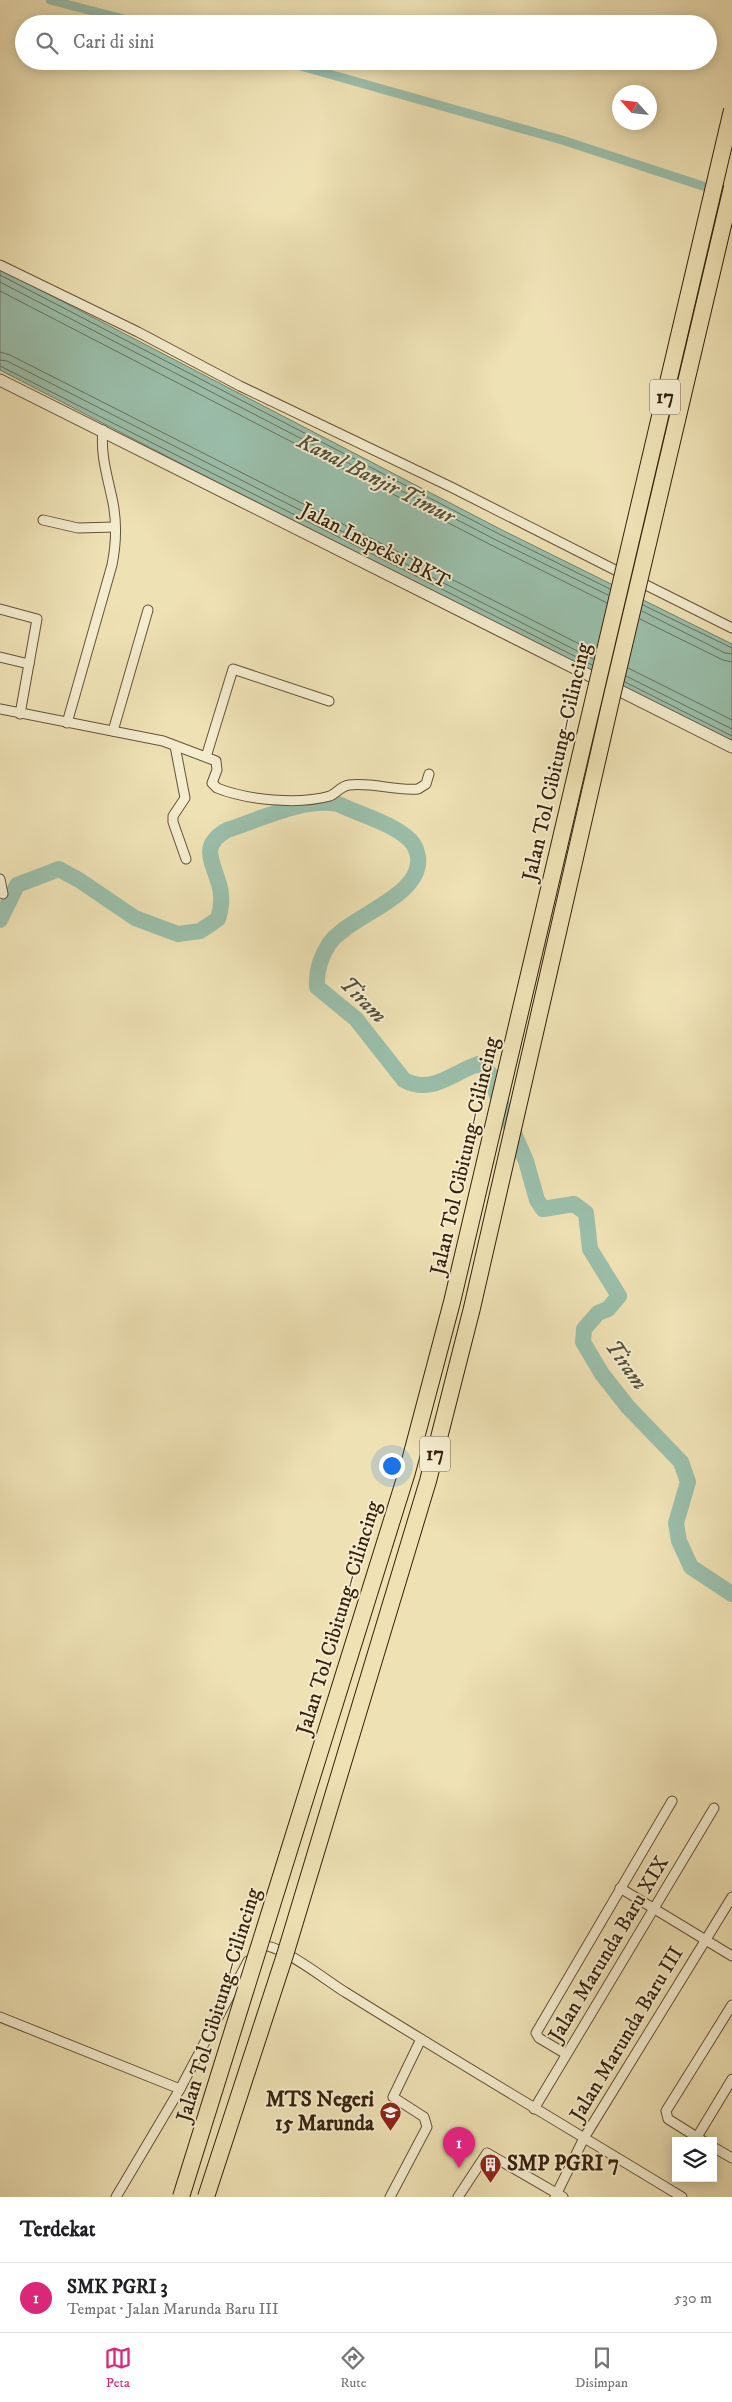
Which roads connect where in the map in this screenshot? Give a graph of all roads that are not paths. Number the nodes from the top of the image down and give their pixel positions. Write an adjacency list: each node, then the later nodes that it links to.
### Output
1 (732, 110): 46 (highway, Jalan Tol Cibitung–Cilincing / 17, bridge)
2 (732, 187): 47 (highway, Jalan Tol Cibitung–Cilincing / 17, bridge)
3 (0, 265): 10 (street)
4 (0, 380): 5 (street, Jalan Inspeksi BKT)
5 (103, 430): 7 (street); 19 (street, Jalan Inspeksi BKT)
6 (44, 520): 7 (street)
7 (115, 527): 16 (street)
8 (0, 609): 12 (street)
9 (148, 610): 17 (street)
10 (732, 628)
11 (0, 657): 12 (street)
12 (29, 664): 15 (street)
13 (329, 701): 20 (street)
14 (0, 709): 15 (street)
15 (20, 714): 16 (street)
16 (67, 723): 17 (street)
17 (113, 731): 18 (street)
18 (175, 746): 20 (street); 22 (street)
19 (732, 747)
20 (206, 757): 21 (street)
21 (429, 774)
22 (186, 859)
23 (0, 879): 24 (street)
24 (4, 894)
25 (672, 1801): 27 (street)
26 (714, 1808): 29 (street, Jalan Marunda Baru XIX)
27 (620, 1888): 29 (street); 35 (street)
28 (732, 1897): 30 (street, Jalan Marunda Baru III)
29 (654, 1908): 30 (street); 35 (street, Jalan Marunda Baru XIX)
30 (705, 1940): 31 (street); 41 (street, Jalan Marunda Baru III)
31 (732, 1956)
32 (732, 2005): 39 (street)
33 (0, 2017): 37 (street)
34 (421, 2039): 37 (street); 38 (street); 48 (street)
35 (566, 2054): 38 (street, Jalan Marunda Baru XIX)
36 (732, 2079): 40 (street)
37 (180, 2089): 45 (street)
38 (534, 2108): 41 (street)
39 (697, 2137)
40 (701, 2137)
41 (584, 2138): 44 (street, Jalan Marunda Baru III); 50 (street)
42 (717, 2149): 43 (street)
43 (731, 2156)
44 (558, 2196): 49 (street, Jalan Marunda Baru III)
45 (116, 2197)
46 (181, 2197)
47 (206, 2197)
48 (390, 2197)
49 (458, 2197)
50 (682, 2197)

